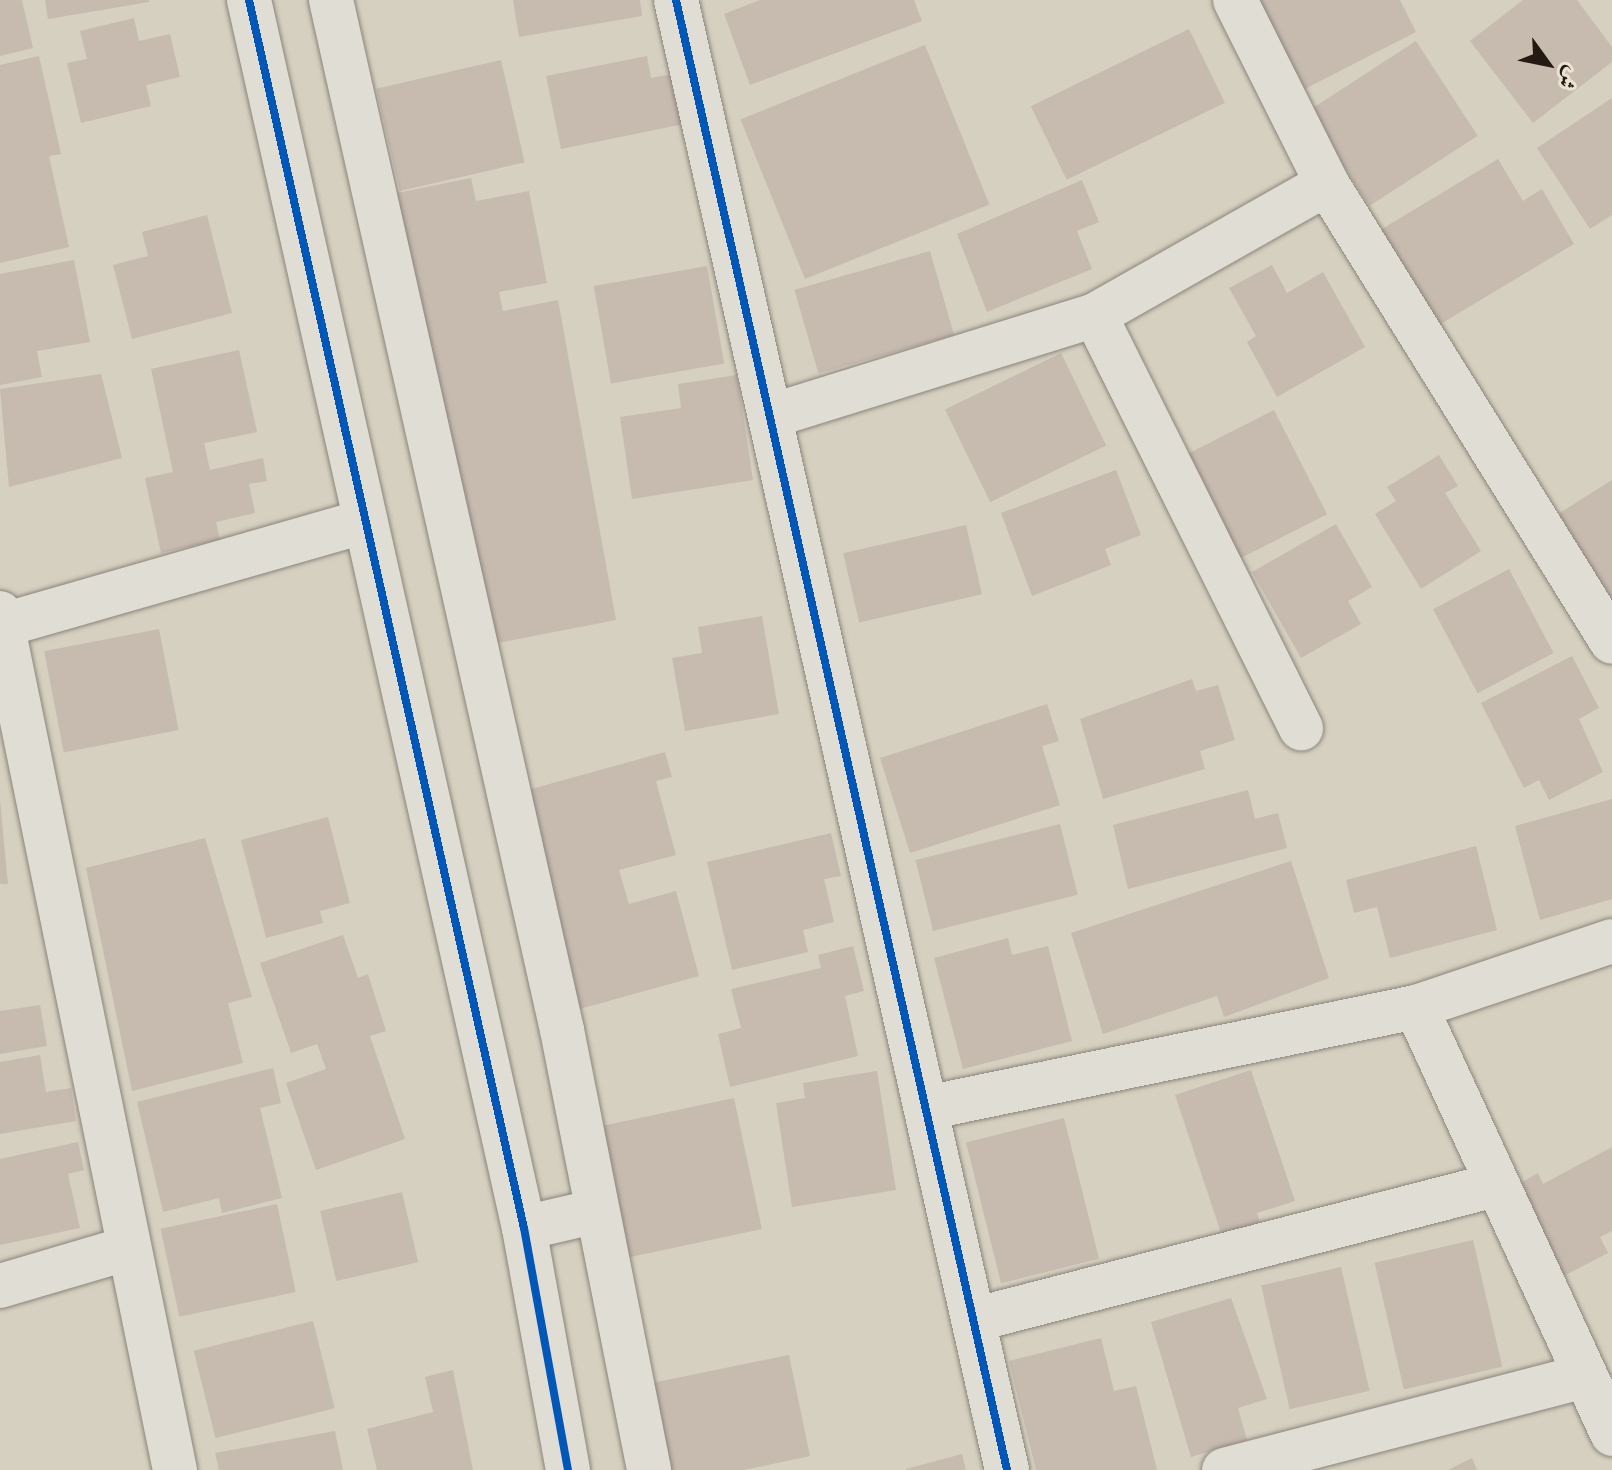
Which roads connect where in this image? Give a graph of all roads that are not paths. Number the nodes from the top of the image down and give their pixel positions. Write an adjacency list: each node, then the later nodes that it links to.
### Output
1 (249, 0): 8 (street)
2 (331, 0): 16 (street)
3 (676, 0): 7 (street)
4 (1235, 0): 5 (street)
5 (1327, 184): 6 (street); 10 (street)
6 (1095, 315): 7 (street); 11 (street)
7 (771, 416): 14 (street)
8 (365, 521): 9 (street); 17 (street)
9 (1, 619): 18 (street)
10 (1612, 642)
11 (1301, 729)
12 (1612, 941): 13 (street)
13 (1416, 1007): 14 (street); 15 (street)
14 (926, 1108): 20 (street)
15 (1495, 1185): 20 (street); 21 (street)
16 (597, 1211): 17 (street); 25 (street)
17 (524, 1228): 24 (street)
18 (129, 1248): 19 (street); 23 (street)
19 (0, 1286)
20 (977, 1319): 26 (street)
21 (1580, 1377): 22 (street); 27 (street)
22 (1612, 1434)
23 (175, 1470)
24 (568, 1470)
25 (649, 1470)
26 (1007, 1470)
27 (1224, 1470)

